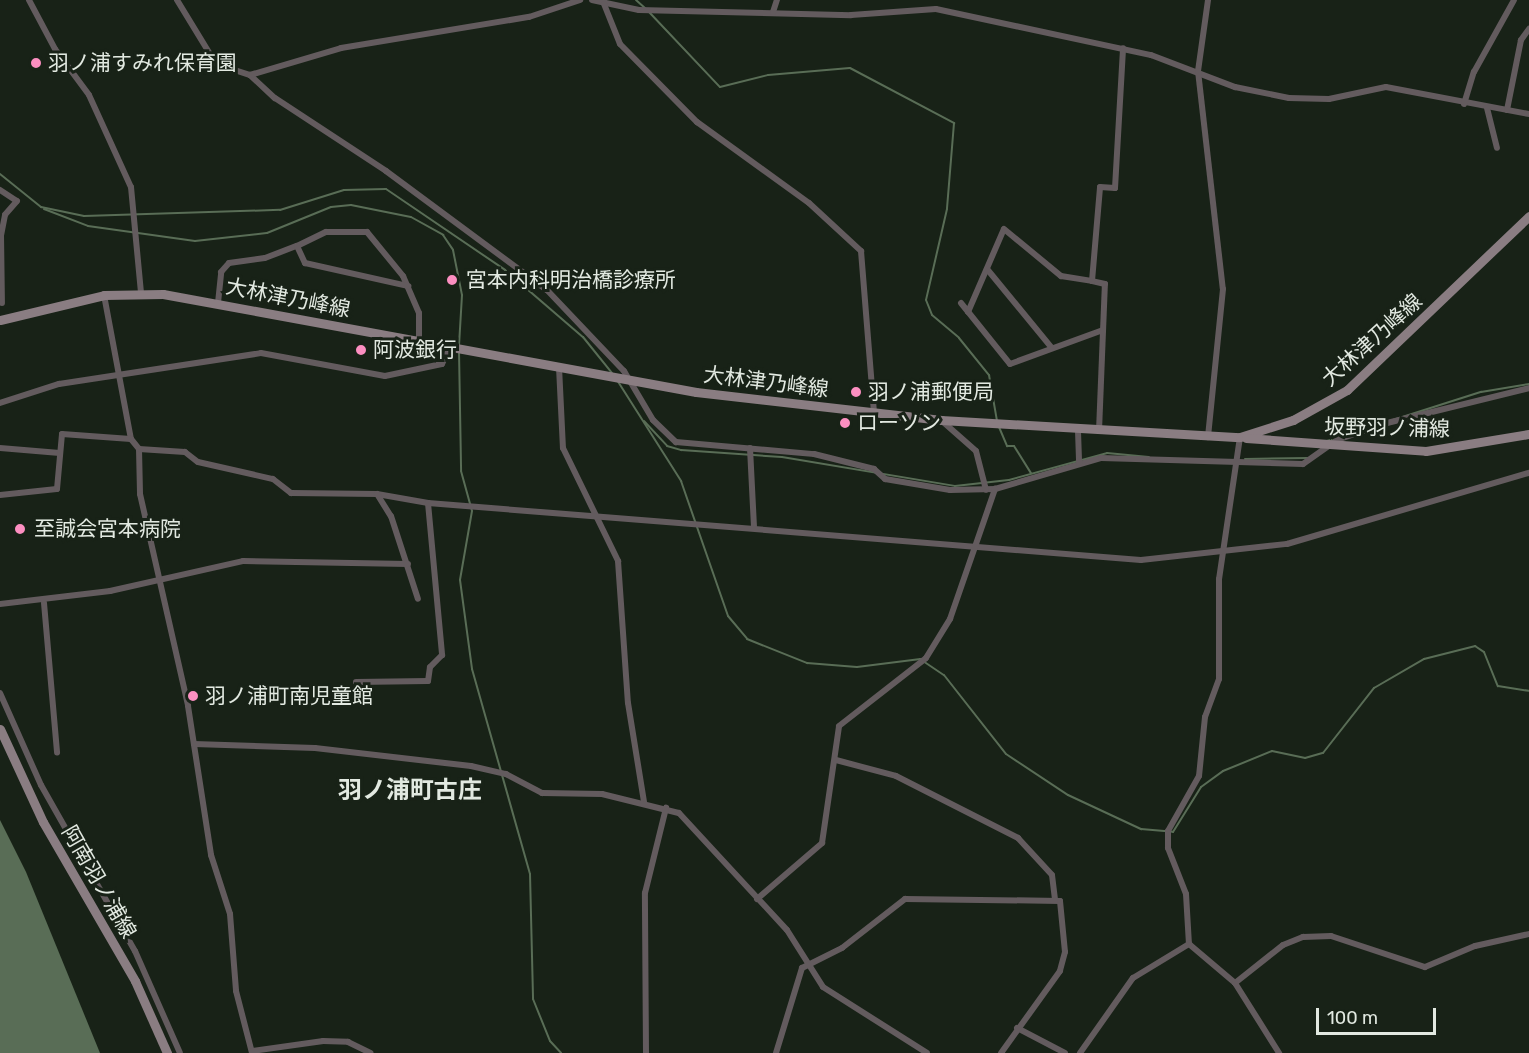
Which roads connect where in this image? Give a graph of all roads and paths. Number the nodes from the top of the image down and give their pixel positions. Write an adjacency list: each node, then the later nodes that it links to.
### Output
1 (29, 0): 25 (street)
2 (177, 0): 13 (street)
3 (580, 0): 13 (street)
4 (592, 0): 8 (street)
5 (777, 0): 9 (street)
6 (1208, 0): 12 (street)
7 (1514, 0): 14 (street)
8 (604, 4): 9 (street); 41 (street)
9 (773, 12): 11 (street)
10 (1529, 28): 16 (street)
11 (1123, 48): 12 (street); 23 (street)
12 (1198, 71): 14 (street); 47 (street)
13 (250, 75): 38 (street)
14 (1464, 104): 15 (street)
15 (1487, 108): 16 (street); 18 (street)
16 (1507, 110): 17 (street)
17 (1529, 114)
18 (1497, 148)
19 (0, 190): 27 (street)
20 (1529, 216): 46 (main road, 大林津乃峰線)
21 (297, 246): 24 (street); 24 (street); 28 (street)
22 (987, 269): 23 (street); 30 (street); 35 (street)
23 (1092, 281): 32 (street)
24 (408, 286): 33 (street)
25 (141, 292): 26 (main road, 大林津乃峰線); 28 (main road, 大林津乃峰線)
26 (104, 295): 31 (main road, 大林津乃峰線); 37 (street)
27 (2, 303)
28 (218, 303): 33 (main road, 大林津乃峰線)
29 (961, 303): 30 (street)
30 (968, 312): 35 (street)
31 (0, 320)
32 (1103, 330): 35 (street); 44 (street)
33 (419, 341): 34 (main road, 大林津乃峰線)
34 (456, 348): 36 (main road, 大林津乃峰線); 37 (street)
35 (1052, 348)
36 (559, 367): 38 (main road, 大林津乃峰線); 62 (street)
37 (119, 375): 40 (street); 48 (street)
38 (624, 379): 41 (main road, 大林津乃峰線); 52 (street)
39 (1529, 388): 49 (street)
40 (0, 403)
41 (874, 413): 42 (main road, 大林津乃峰線)
42 (941, 420): 43 (main road, 大林津乃峰線); 58 (street)
43 (1078, 431): 44 (main road, 大林津乃峰線); 55 (street)
44 (1099, 433): 47 (main road, 大林津乃峰線)
45 (1529, 434): 49 (main road, 坂野羽ノ浦線)
46 (1242, 437): 47 (main road, 大林津乃峰線); 49 (main road, 坂野羽ノ浦線); 54 (street)
47 (1208, 438)
48 (131, 439): 51 (street); 53 (street)
49 (1329, 446): 54 (street)
50 (0, 448): 53 (street)
51 (139, 449): 59 (street); 67 (street)
52 (750, 452): 58 (street); 63 (street)
53 (60, 453): 60 (street)
54 (1238, 460): 55 (street); 65 (street)
55 (1079, 463): 57 (street)
56 (1529, 473): 65 (street)
57 (995, 489): 58 (street); 64 (street)
58 (986, 490)
59 (377, 494): 61 (street); 66 (street)
60 (0, 495)
61 (428, 503): 62 (street); 71 (street)
62 (593, 513): 63 (street); 77 (street)
63 (754, 526): 64 (street)
64 (979, 546): 65 (street); 76 (street)
65 (1221, 554): 82 (street)
66 (408, 564): 67 (street); 68 (street)
67 (160, 579): 69 (street); 74 (street)
68 (418, 599)
69 (44, 603): 70 (street); 75 (street)
70 (0, 604)
71 (356, 682)
72 (0, 693): 88 (street)
73 (0, 729): 87 (main road, 阿南羽ノ浦線)
74 (194, 744): 77 (street); 86 (street)
75 (57, 752)
76 (836, 760): 79 (street); 80 (street)
77 (644, 802): 78 (street)
78 (666, 808): 79 (street); 90 (street)
79 (757, 899): 83 (street)
80 (1055, 900): 83 (street); 85 (street)
81 (1529, 934): 84 (street)
82 (1189, 944): 84 (street); 95 (street)
83 (807, 966): 91 (street); 92 (street)
84 (1235, 983): 96 (street)
85 (1017, 1028): 93 (street); 94 (street)
86 (252, 1052): 89 (street)
87 (167, 1053)
88 (180, 1053)
89 (371, 1053)
90 (646, 1053)
91 (776, 1053)
92 (927, 1053)
93 (1001, 1053)
94 (1065, 1053)
95 (1080, 1053)
96 (1279, 1053)

